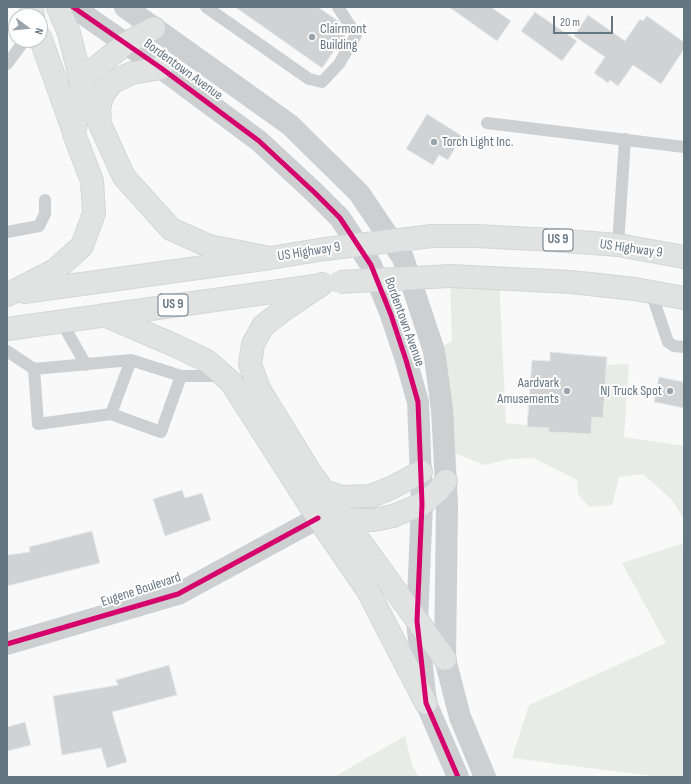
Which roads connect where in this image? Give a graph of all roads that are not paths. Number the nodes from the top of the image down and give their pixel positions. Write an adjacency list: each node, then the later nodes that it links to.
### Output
1 (58, 7): 12 (highway)
2 (73, 7): 7 (street, Bordentown Avenue)
3 (125, 7): 6 (street, Bordentown Avenue)
4 (206, 7): 5 (lane)
5 (338, 7)
6 (154, 28): 7 (highway); 39 (street, Bordentown Avenue)
7 (125, 44): 11 (street, Bordentown Avenue); 12 (highway)
8 (19, 48): 10 (lane)
9 (44, 48): 15 (highway)
10 (7, 64)
11 (160, 68): 14 (highway); 38 (street, Bordentown Avenue)
12 (82, 85): 14 (highway); 15 (highway)
13 (487, 123): 16 (lane)
14 (100, 127): 22 (highway)
15 (74, 134): 25 (highway)
16 (625, 139): 17 (lane); 20 (lane)
17 (684, 147)
18 (45, 200): 19 (lane)
19 (7, 232)
20 (618, 245): 21 (highway, US Highway 9 / US 9); 22 (highway, US Highway 9 / US 9, bridge)
21 (684, 257)
22 (270, 258): 25 (highway, US Highway 9 / US 9)
23 (330, 283): 24 (highway, US 9, bridge); 27 (highway, US 9); 40 (highway)
24 (651, 292): 26 (highway, US 9); 30 (lane)
25 (7, 295)
26 (684, 298)
27 (104, 315): 28 (highway, US 9); 36 (highway)
28 (61, 321): 29 (highway, US 9); 33 (lane)
29 (7, 329)
30 (684, 347)
31 (7, 351): 34 (lane)
32 (131, 360): 33 (lane); 35 (lane); 37 (lane)
33 (86, 365): 34 (lane)
34 (34, 370): 37 (lane)
35 (182, 376): 36 (lane); 37 (lane)
36 (224, 376): 42 (highway)
37 (111, 414)
38 (421, 472): 40 (highway); 41 (street, Bordentown Avenue)
39 (446, 481): 41 (highway); 46 (street, Bordentown Avenue)
40 (323, 491): 43 (highway)
41 (422, 504): 43 (highway); 44 (street, Bordentown Avenue)
42 (318, 518): 43 (highway); 45 (street, Eugene Boulevard); 47 (highway)
43 (344, 521): 44 (highway)
44 (417, 621): 46 (highway); 47 (street, Bordentown Avenue)
45 (7, 644)
46 (445, 660): 49 (street, Bordentown Avenue)
47 (426, 703): 48 (street, Bordentown Avenue)
48 (458, 777)
49 (485, 777)

